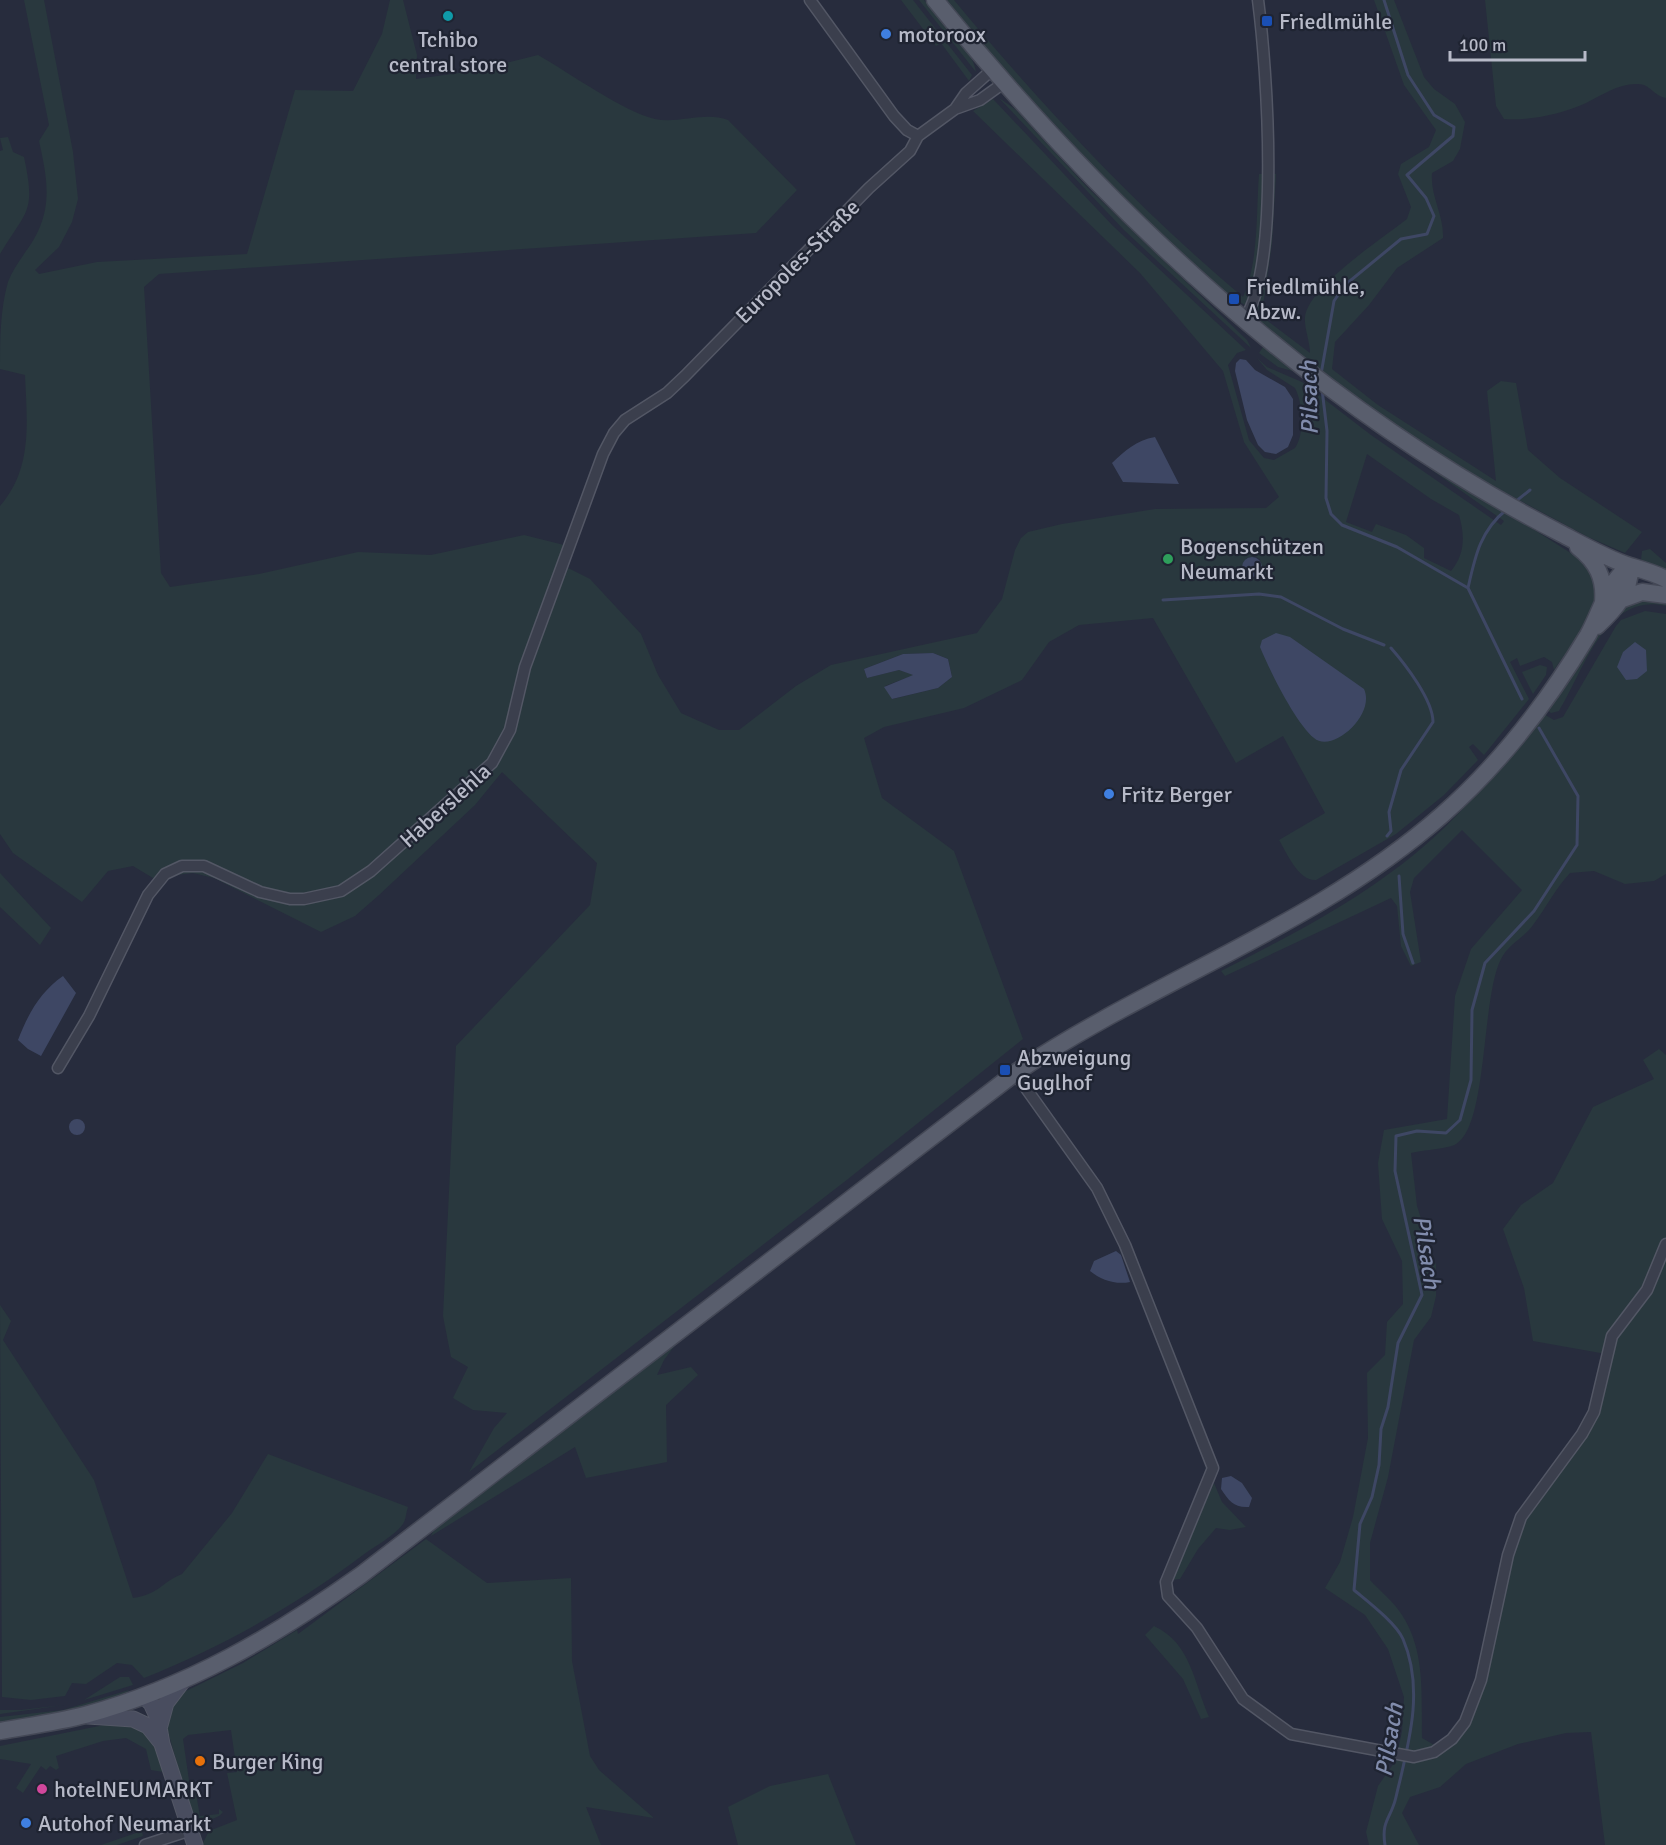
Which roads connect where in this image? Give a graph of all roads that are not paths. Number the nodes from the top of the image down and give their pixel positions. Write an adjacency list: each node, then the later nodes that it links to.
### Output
1 (810, 0): 7 (street)
2 (935, 0): 4 (main road)
3 (1258, 0): 8 (street)
4 (993, 69): 5 (main road); 6 (street, Europoles-Straße)
5 (1005, 82): 6 (street, Europoles-Straße); 8 (main road)
6 (955, 110): 7 (street, Europoles-Straße)
7 (918, 136): 9 (street, Europoles-Straße)
8 (1245, 320): 10 (main road)
9 (637, 411): 17 (street, Haberslehla)
10 (1561, 534): 11 (main road); 15 (main road)
11 (1630, 566): 12 (main road); 13 (main road); 14 (main road); 15 (main road)
12 (1666, 579)
13 (1666, 594): 14 (main road)
14 (1620, 600): 16 (main road)
15 (1603, 602): 16 (main road)
16 (1588, 634): 18 (main road)
17 (58, 1068)
18 (1015, 1073): 19 (street); 20 (main road)
19 (1666, 1244)
20 (182, 1682): 21 (main road); 24 (street)
21 (144, 1696): 22 (main road); 24 (street)
22 (82, 1716): 23 (main road); 24 (street)
23 (0, 1731)
24 (157, 1733): 25 (street)
25 (193, 1838): 26 (street)
26 (145, 1845)

